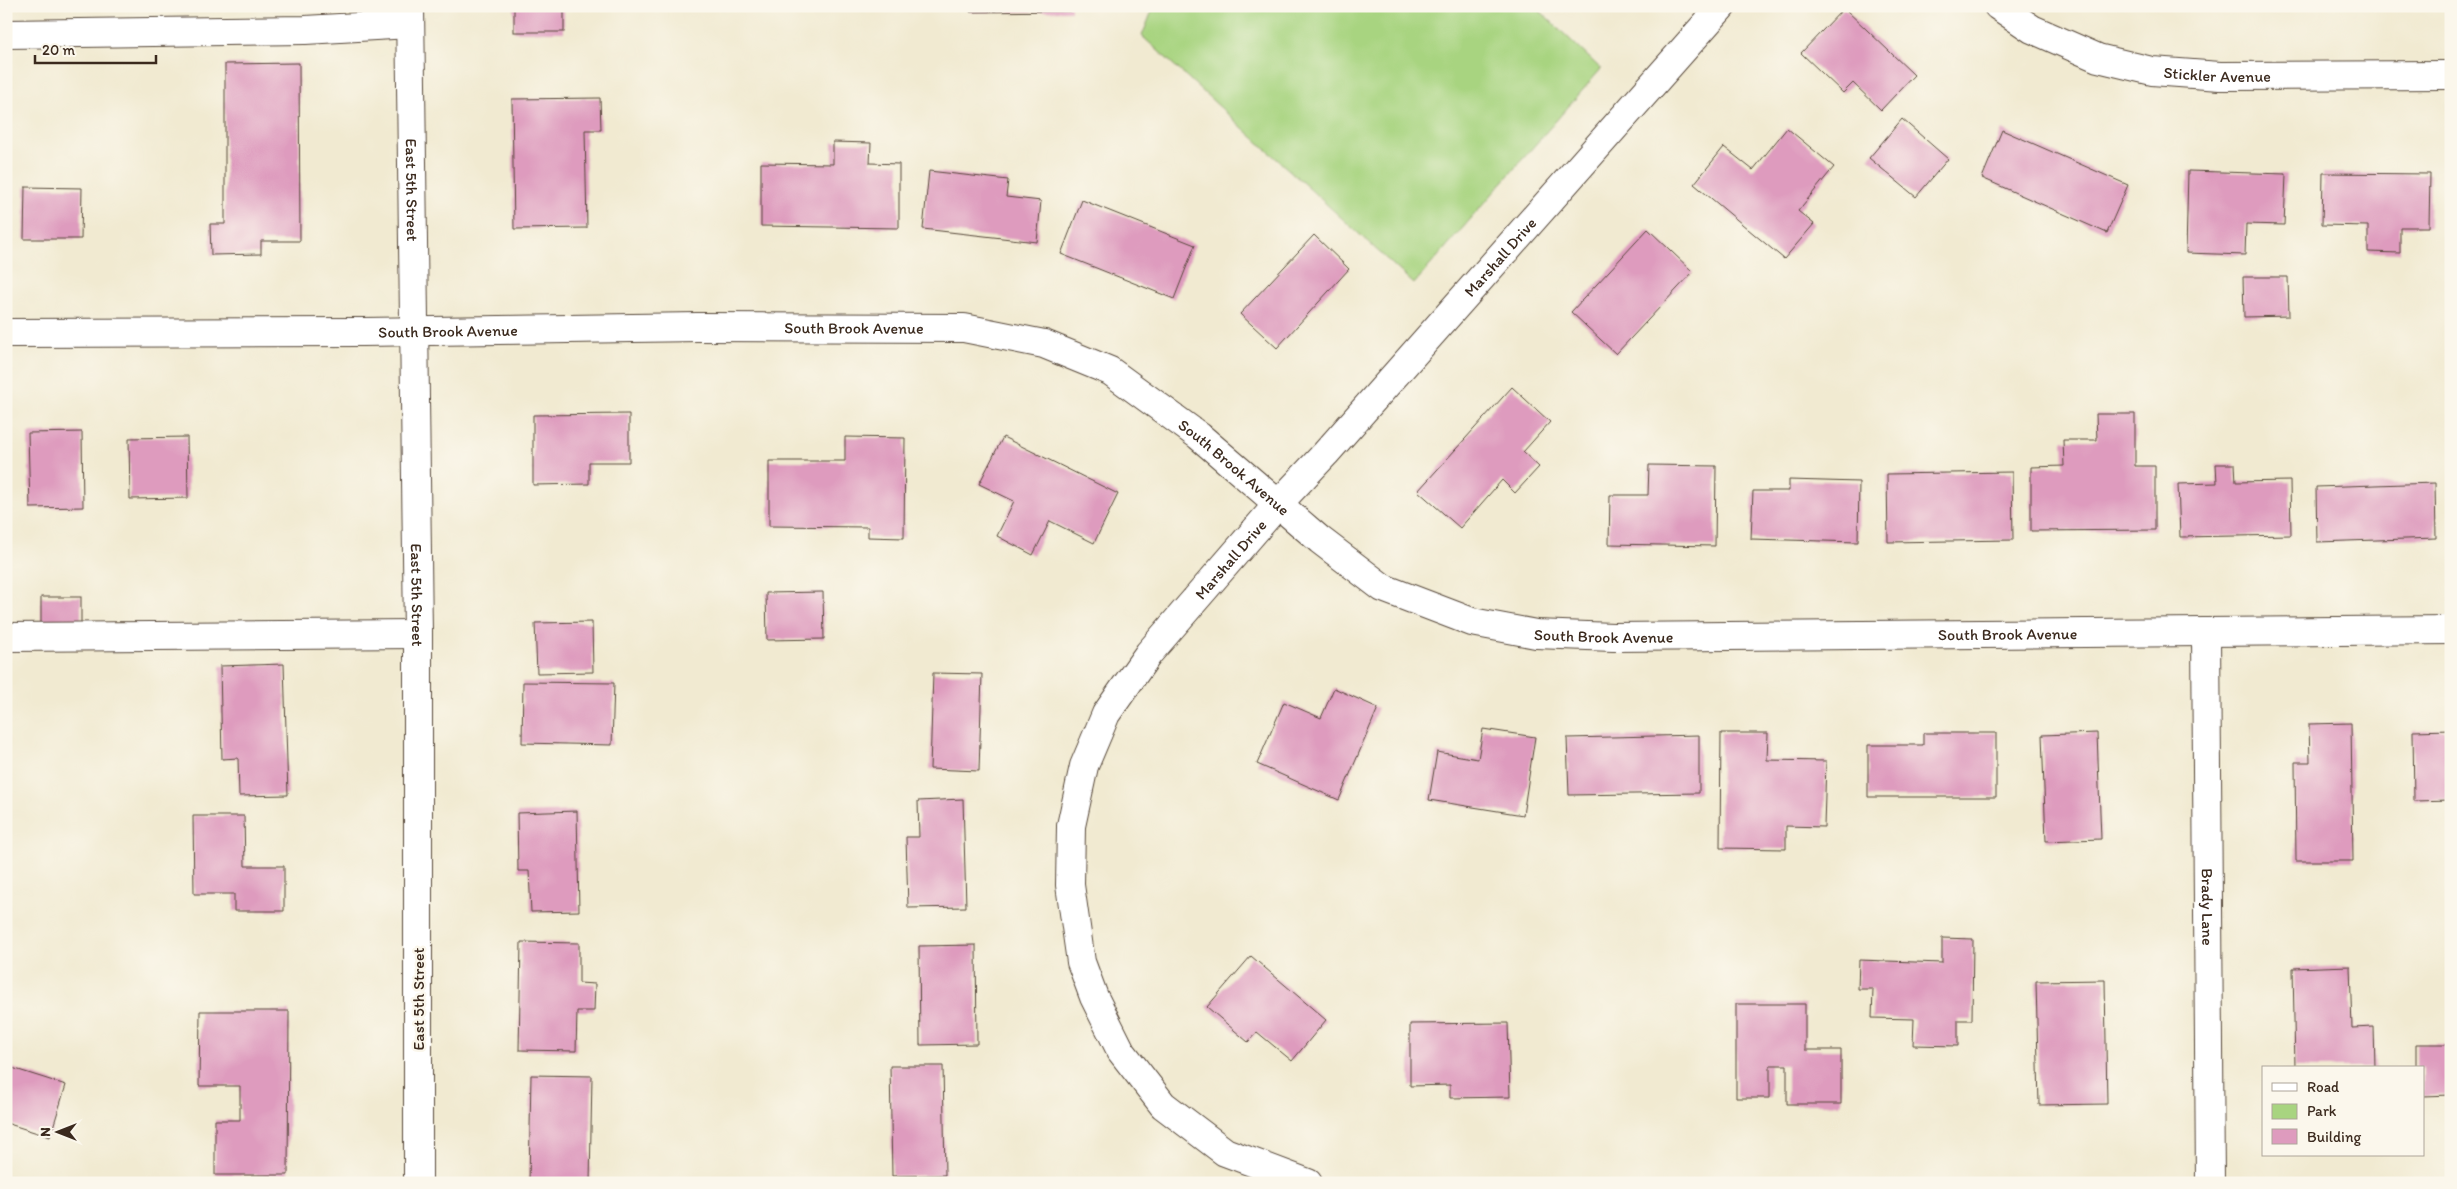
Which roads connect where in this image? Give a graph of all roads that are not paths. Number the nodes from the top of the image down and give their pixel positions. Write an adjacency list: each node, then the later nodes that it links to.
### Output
1 (1722, 6): 8 (street, Marshall Drive)
2 (1998, 6): 5 (street, Stickler Avenue)
3 (410, 15): 4 (street); 6 (street, East 5th Street)
4 (6, 34)
5 (2451, 75)
6 (414, 331): 7 (street, South Brook Avenue); 8 (street, South Brook Avenue); 11 (street, East 5th Street)
7 (6, 333)
8 (1278, 504): 10 (street, South Brook Avenue); 14 (street, Marshall Drive)
9 (2451, 630): 10 (street, South Brook Avenue)
10 (2206, 632): 15 (street, Brady Lane)
11 (418, 634): 12 (street); 13 (street, East 5th Street)
12 (6, 637)
13 (418, 1183)
14 (1308, 1183)
15 (2210, 1183)

